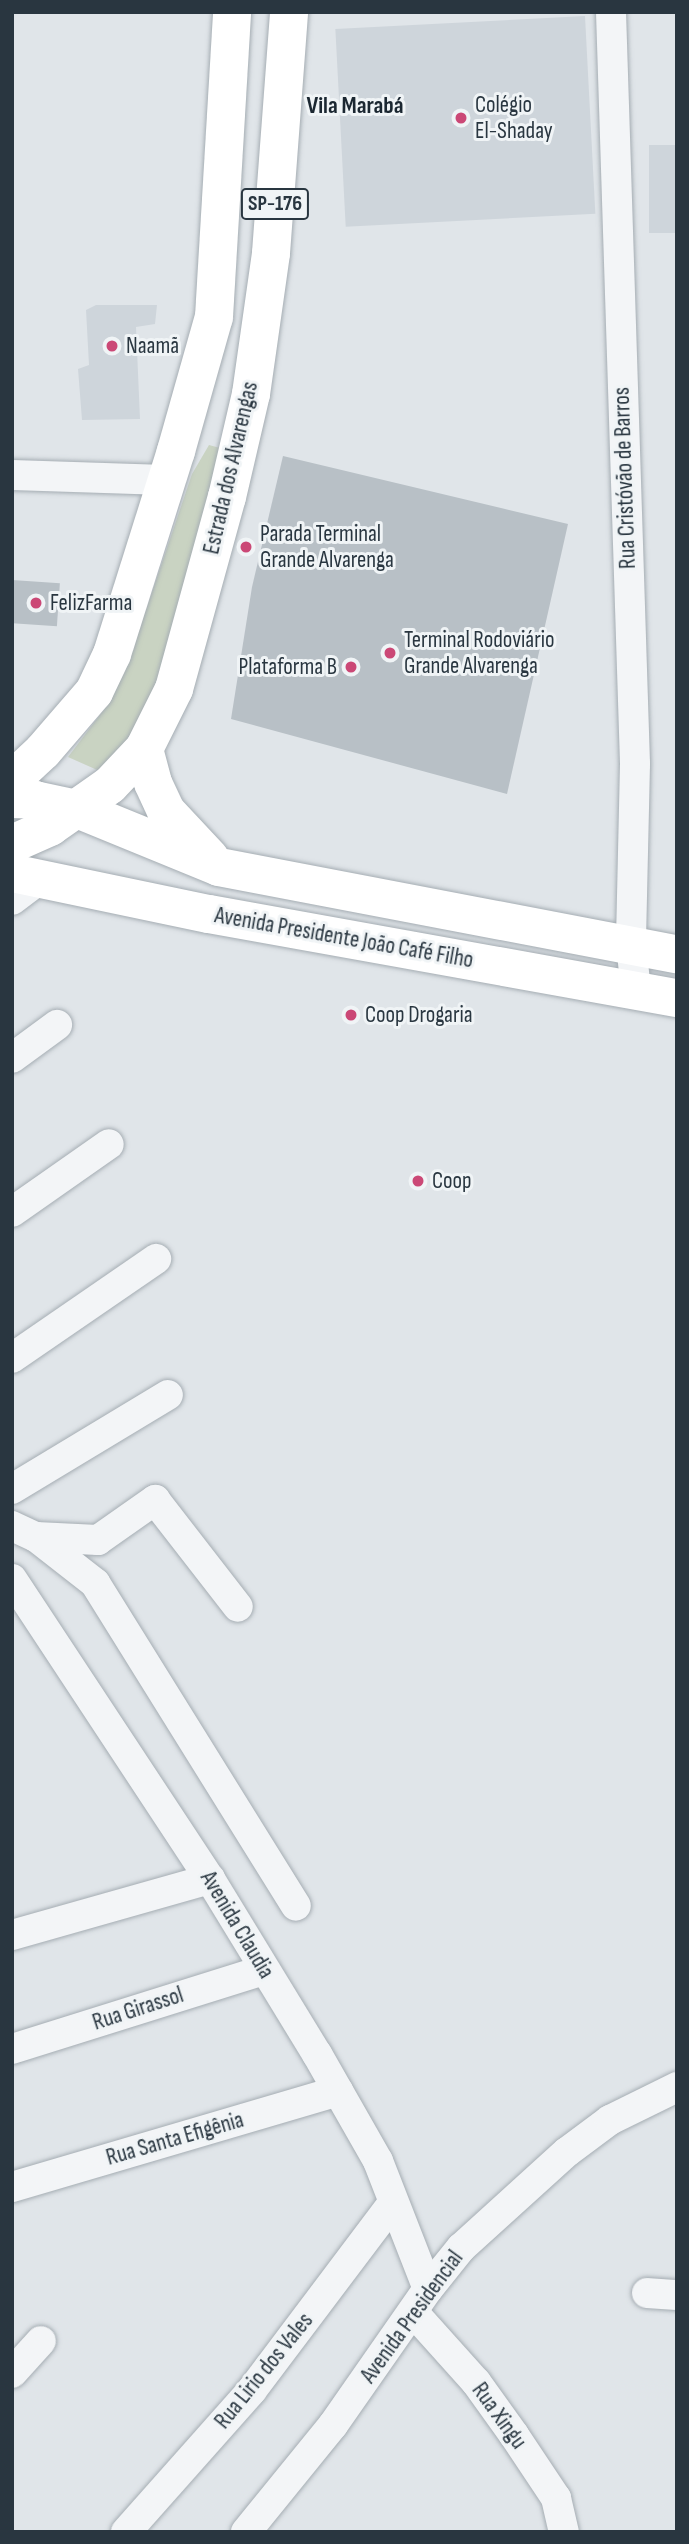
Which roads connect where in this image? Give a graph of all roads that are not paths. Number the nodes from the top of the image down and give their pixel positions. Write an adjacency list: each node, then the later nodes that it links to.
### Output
1 (232, 12): 4 (main road, SP-176)
2 (289, 12): 5 (main road, Estrada dos Alvarengas / SP-176)
3 (611, 12): 15 (street, Rua Cristóvão de Barros)
4 (214, 317): 5 (main road); 7 (main road, SP-176)
5 (251, 394): 8 (main road, Estrada dos Alvarengas / SP-176)
6 (12, 475): 7 (street)
7 (166, 480): 9 (main road, SP-176)
8 (144, 748): 11 (main road, Estrada dos Alvarengas / SP-176); 13 (main road)
9 (12, 780)
10 (12, 799): 11 (main road, Avenida Presidente João Café Filho)
11 (77, 808): 12 (main road, Estrada dos Alvarengas / SP-176); 13 (main road, Avenida Presidente João Café Filho)
12 (12, 844)
13 (219, 867): 15 (main road, Avenida Presidente João Café Filho)
14 (22, 884): 17 (main road, Avenida Presidente João Café Filho)
15 (631, 944): 16 (main road, Avenida Presidente João Café Filho); 17 (street, Rua Cristóvão de Barros)
16 (677, 954)
17 (636, 991): 18 (main road, Avenida Presidente João Café Filho)
18 (677, 998)
19 (57, 1025): 20 (street)
20 (12, 1058)
21 (109, 1144): 22 (street)
22 (12, 1212)
23 (156, 1259): 24 (street)
24 (12, 1358)
25 (169, 1395): 26 (street)
26 (12, 1489)
27 (24, 1532): 29 (street); 31 (street)
28 (12, 1579): 30 (street, Avenida Claudia)
29 (238, 1607)
30 (210, 1879): 32 (street); 33 (street, Avenida Claudia)
31 (296, 1906)
32 (12, 1935)
33 (264, 1969): 34 (street, Rua Girassol); 36 (street, Avenida Claudia)
34 (12, 2049)
35 (677, 2087): 41 (street, Avenida Presidencial)
36 (338, 2091): 37 (street, Rua Santa Efigênia); 38 (street, Avenida Claudia)
37 (12, 2187)
38 (393, 2203): 41 (street, Avenida Claudia); 44 (street, Rua Lirio dos Vales)
39 (647, 2293): 40 (street)
40 (677, 2295)
41 (421, 2301): 45 (street, Avenida Presidencial); 46 (street, Rua Xingu)
42 (41, 2342): 43 (street)
43 (12, 2373)
44 (126, 2532)
45 (246, 2532)
46 (564, 2532)

